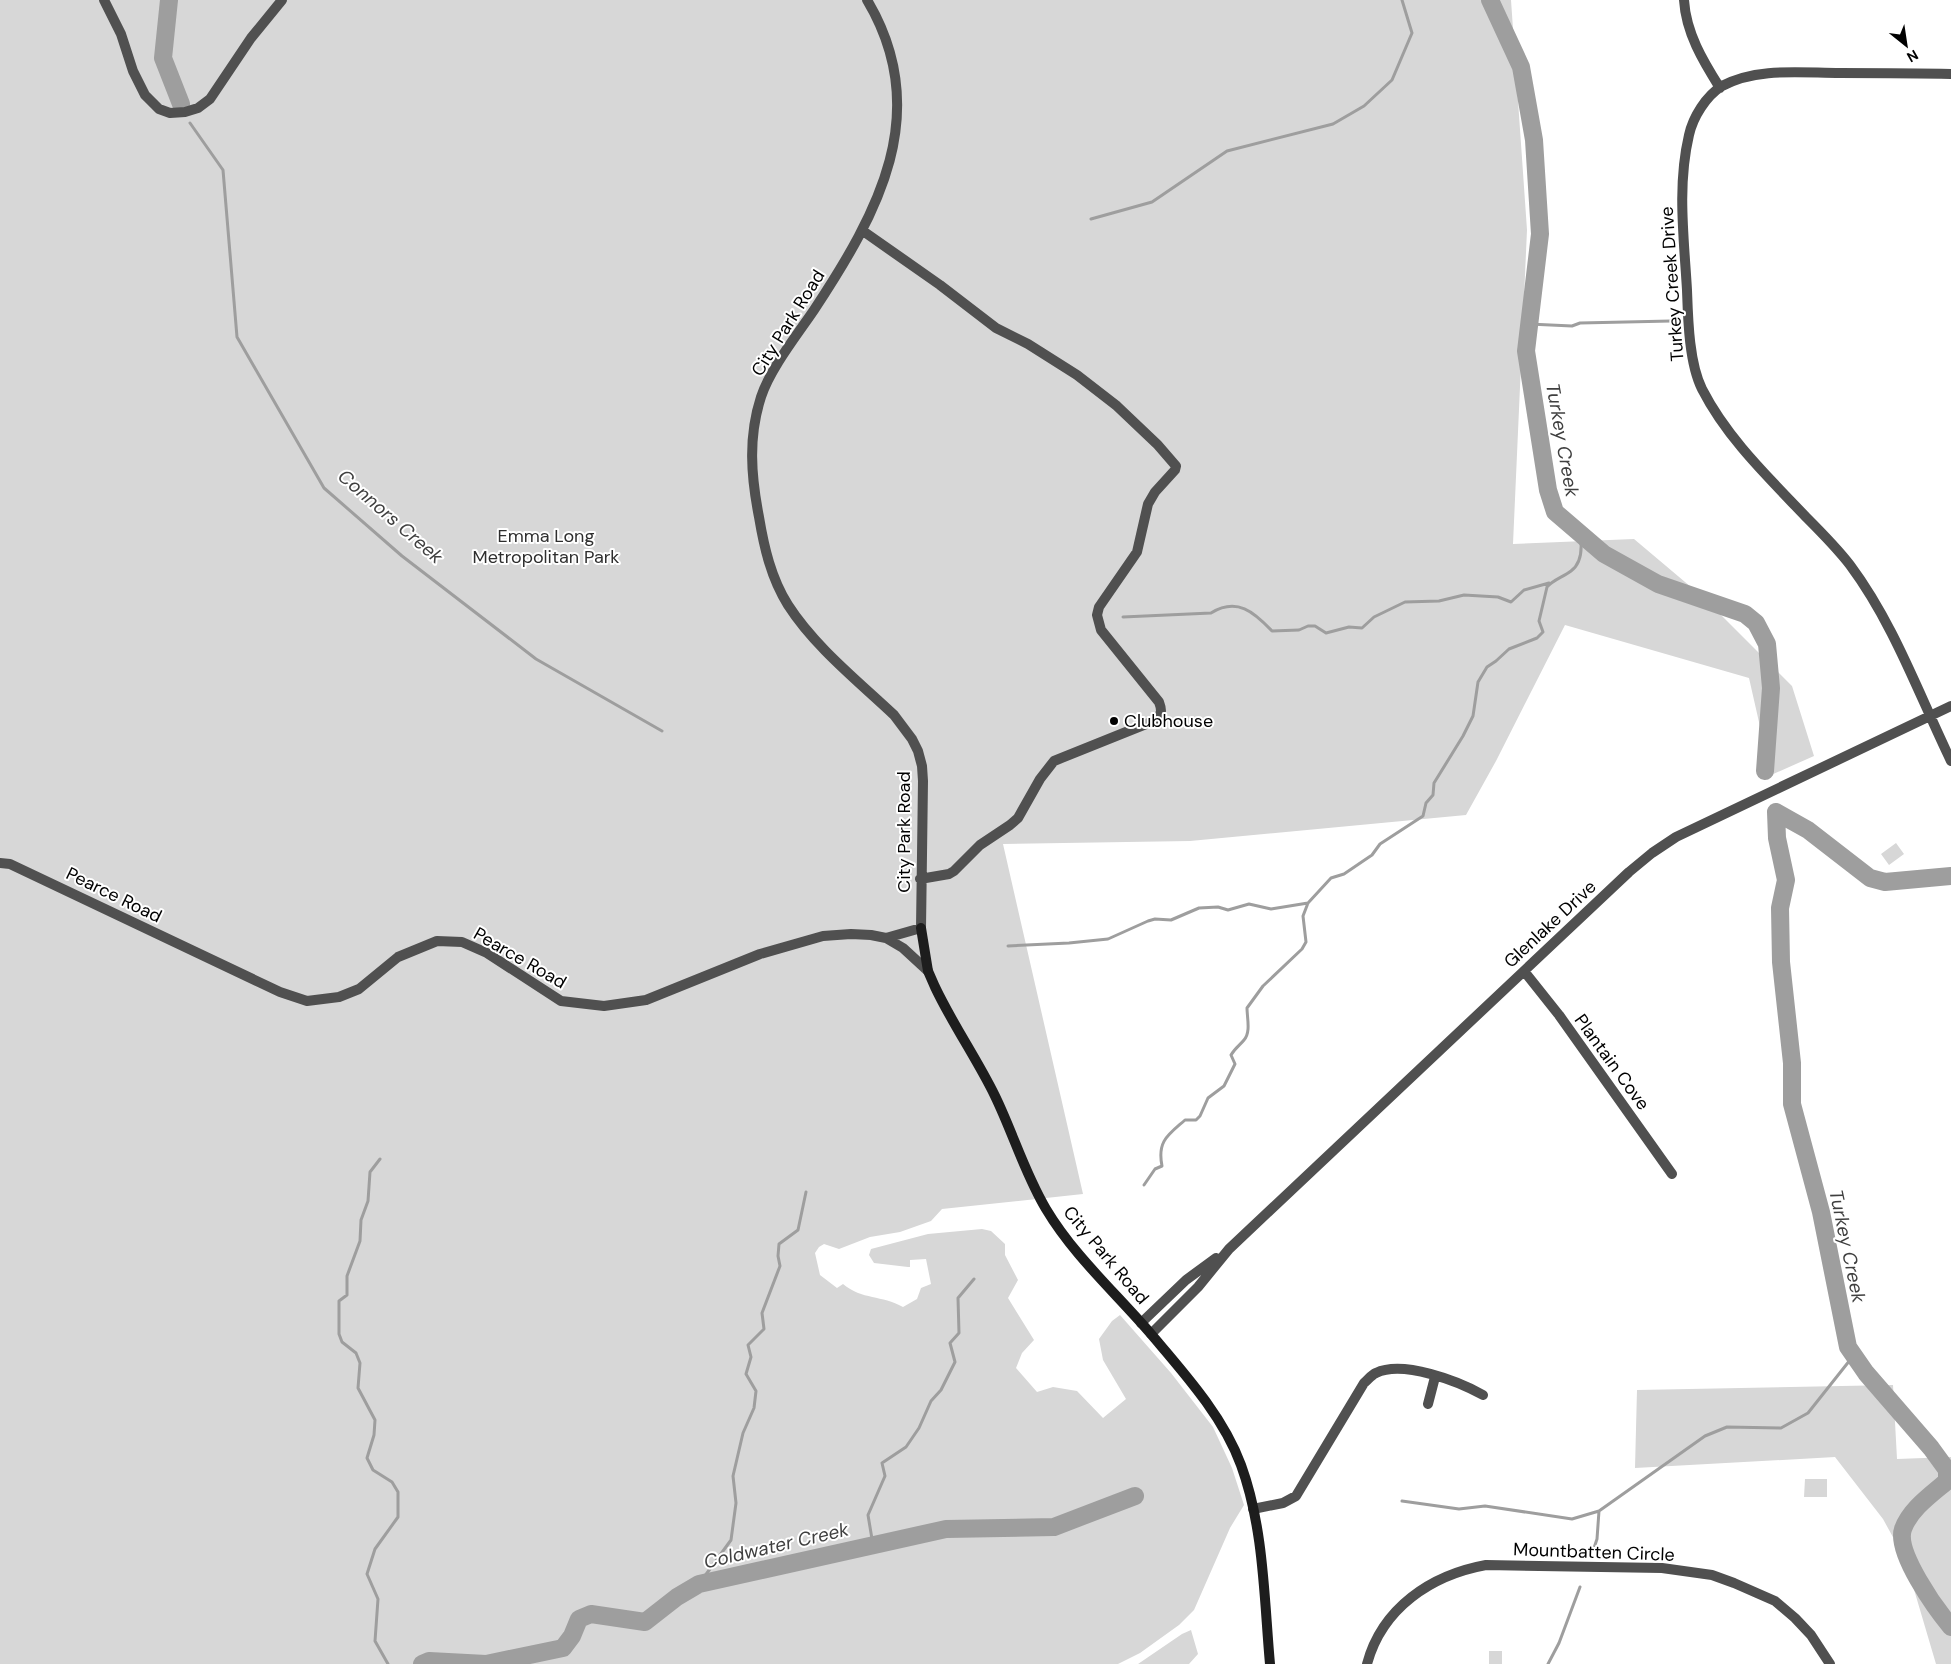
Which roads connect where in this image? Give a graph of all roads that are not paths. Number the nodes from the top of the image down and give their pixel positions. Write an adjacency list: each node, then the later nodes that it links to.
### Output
1 (104, 0): 2 (street)
2 (282, 0)
3 (867, 0): 7 (street, City Park Road)
4 (1684, 0): 6 (street)
5 (1951, 74): 6 (street, Turkey Creek Drive)
6 (1720, 88): 9 (street, Turkey Creek Drive)
7 (863, 231): 12 (street, City Park Road); 12 (street)
8 (1951, 706): 9 (street, Glenlake Drive)
9 (1929, 716): 10 (street, Turkey Creek Drive); 16 (street, Glenlake Drive)
10 (1951, 761)
11 (0, 863): 14 (street, Pearce Road)
12 (920, 879): 13 (street, City Park Road)
13 (920, 928): 14 (street); 15 (street, City Park Road)
14 (886, 938): 15 (street, Pearce Road)
15 (928, 971): 19 (street, City Park Road)
16 (1524, 971): 17 (street, Plantain Cove); 18 (street, Glenlake Drive)
17 (1672, 1174)
18 (1229, 1249): 19 (street, Glenlake Drive); 20 (street, Glenlake Drive)
19 (1141, 1323): 20 (street, City Park Road)
20 (1151, 1334): 24 (street, City Park Road)
21 (1435, 1377): 22 (street); 23 (street); 24 (street)
22 (1483, 1396)
23 (1428, 1404)
24 (1253, 1509): 25 (street, City Park Road)
25 (1270, 1664)
26 (1367, 1664): 27 (street, Mountbatten Circle)
27 (1830, 1664)

